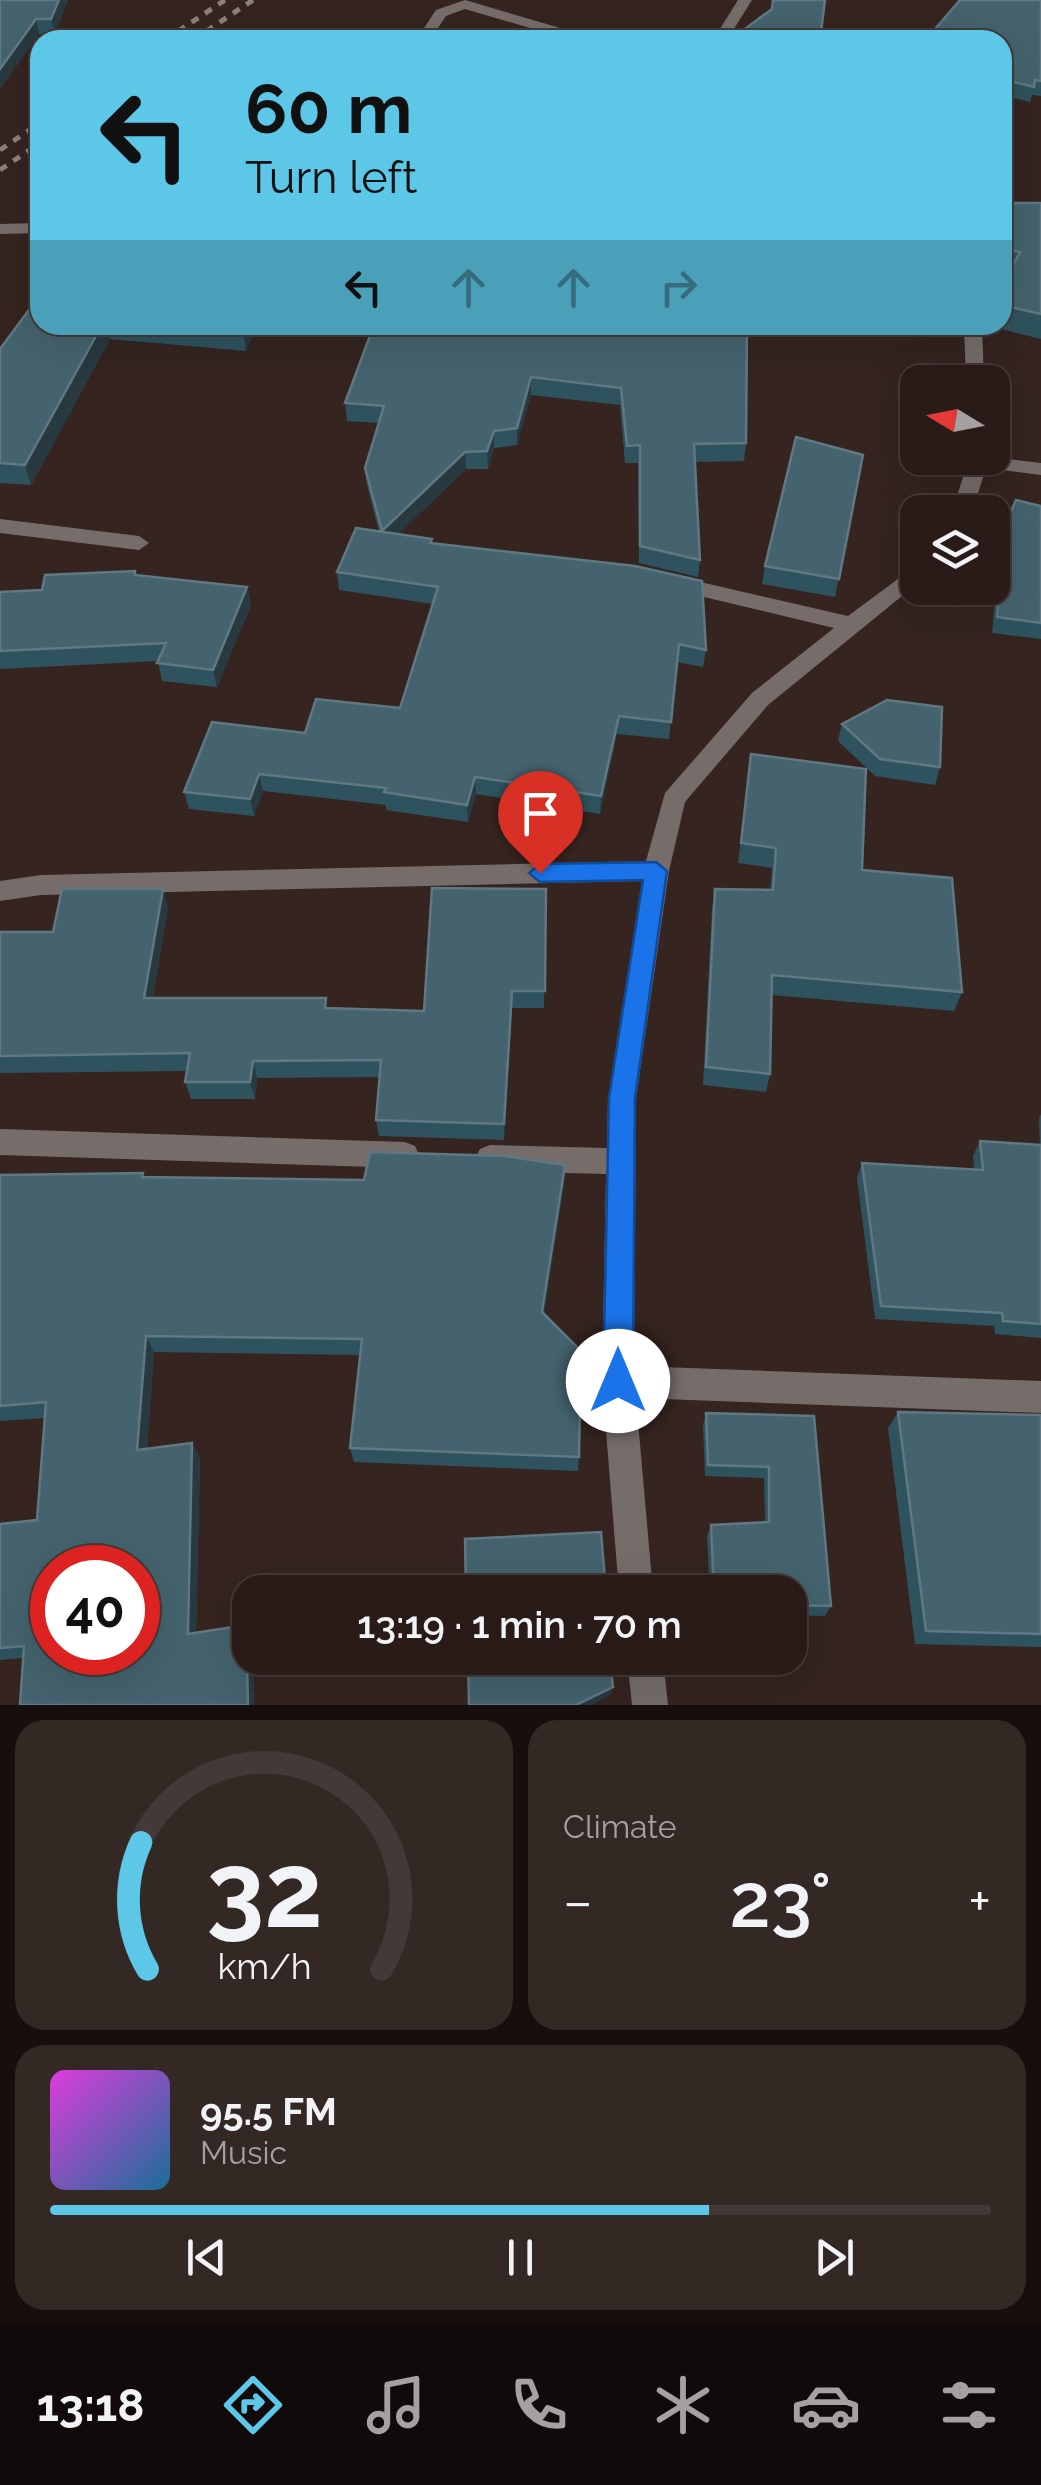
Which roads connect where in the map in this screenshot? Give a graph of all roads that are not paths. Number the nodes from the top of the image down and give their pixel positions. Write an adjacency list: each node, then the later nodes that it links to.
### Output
1 (425, 0): 3 (street)
2 (745, 0): 6 (street)
3 (442, 13): 4 (street); 5 (street)
4 (430, 30)
5 (552, 30)
6 (726, 30)
7 (30, 229): 8 (street)
8 (2, 231)
9 (974, 335): 10 (street)
10 (975, 365)
11 (1010, 464): 12 (street)
12 (1041, 469)
13 (0, 526): 14 (street)
14 (139, 543)
15 (644, 576): 17 (street)
16 (900, 586): 17 (street)
17 (856, 624): 18 (street)
18 (656, 871): 19 (street); 21 (street)
19 (0, 890)
20 (0, 1142): 21 (street)
21 (620, 1161): 22 (street)
22 (618, 1381): 23 (street); 24 (street)
23 (1041, 1397)
24 (635, 1575)
25 (646, 1675): 26 (street)
26 (650, 1705)

